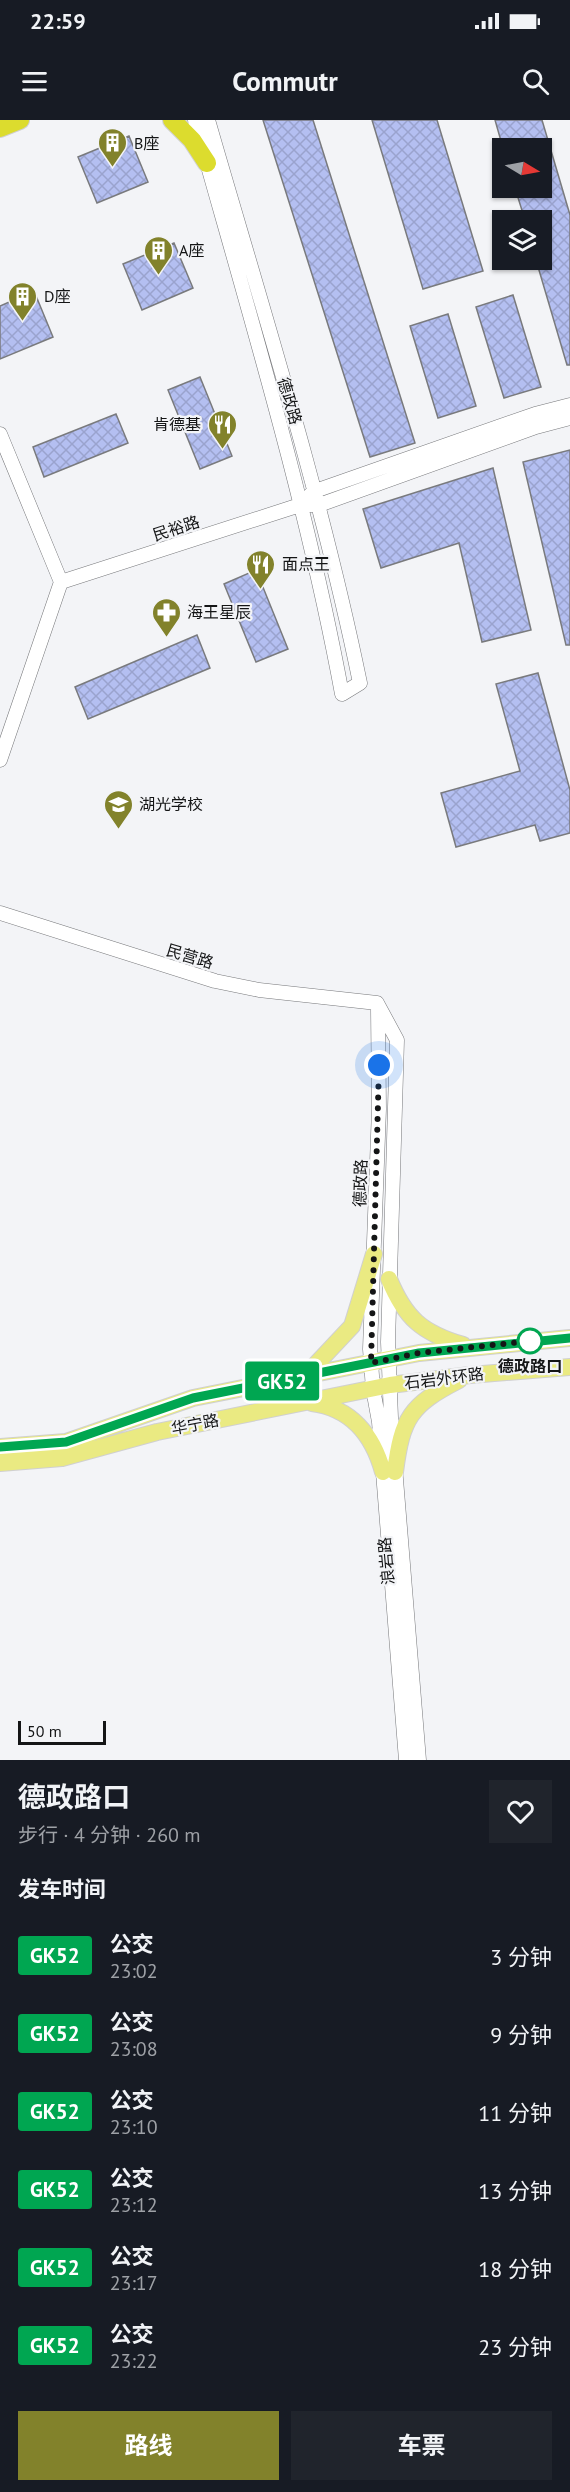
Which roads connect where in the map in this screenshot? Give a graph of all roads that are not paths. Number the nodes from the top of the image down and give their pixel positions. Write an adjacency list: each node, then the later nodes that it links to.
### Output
1 (20, 120): 5 (highway)
2 (172, 120): 6 (highway)
3 (195, 120): 6 (main road, 德政路)
4 (208, 120): 10 (main road, 德政路)
5 (0, 128)
6 (207, 163): 11 (main road, 德政路)
7 (570, 405): 10 (main road)
8 (570, 418): 10 (main road)
9 (0, 434): 12 (main road)
10 (317, 498): 11 (main road); 11 (main road, 德政路)
11 (300, 505): 12 (main road, 民裕路)
12 (61, 582): 13 (main road)
13 (0, 760)
14 (0, 913): 15 (main road, 民营路)
15 (377, 1003): 16 (main road, 德政路); 17 (main road, 德政路)
16 (374, 1254): 21 (main road, 德政路); 24 (main road)
17 (389, 1279): 19 (main road); 20 (main road, 德政路)
18 (570, 1338): 19 (main road, 石岩外环路)
19 (470, 1347): 20 (main road, 石岩外环路)
20 (389, 1360): 21 (main road, 华宁路); 25 (main road, 浪岩路)
21 (371, 1363): 24 (main road, 华宁路); 26 (main road, 浪岩路)
22 (570, 1367): 23 (main road, 石岩外环路)
23 (470, 1375): 25 (main road, 石岩外环路); 30 (main road)
24 (305, 1376): 28 (main road, 华宁路)
25 (390, 1385): 26 (main road, 华宁路); 30 (main road, 浪岩路)
26 (373, 1389): 27 (main road, 华宁路); 30 (main road, 浪岩路)
27 (308, 1402): 29 (main road, 华宁路); 30 (main road)
28 (0, 1447)
29 (0, 1463)
30 (389, 1472): 31 (main road, 浪岩路); 32 (main road, 浪岩路)
31 (406, 1760)
32 (419, 1760)

